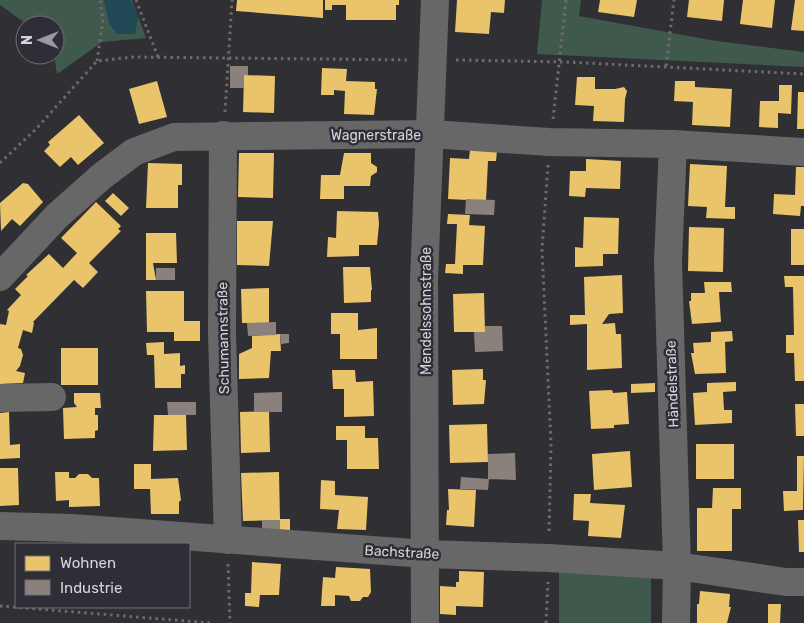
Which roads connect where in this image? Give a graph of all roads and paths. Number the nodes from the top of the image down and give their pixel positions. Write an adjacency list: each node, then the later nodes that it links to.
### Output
1 (100, 0): 10 (path)
2 (136, 0): 7 (path)
3 (232, 0): 8 (path)
4 (435, 0): 9 (street, Mendelssohnstraße)
5 (566, 0): 11 (path)
6 (674, 0): 12 (path)
7 (158, 58): 8 (path); 10 (path)
8 (227, 58): 9 (path); 16 (path)
9 (432, 60): 11 (path); 15 (street, Mendelssohnstraße)
10 (97, 61): 20 (path)
11 (561, 61): 12 (path); 14 (path)
12 (666, 66): 13 (path)
13 (804, 74)
14 (552, 120)
15 (431, 134): 16 (street, Wagnerstraße); 17 (street, Wagnerstraße); 27 (street, Mendelssohnstraße)
16 (223, 135): 21 (street, Wagnerstraße); 25 (street, Schumannstraße)
17 (673, 144): 18 (street, Wagnerstraße); 28 (street, Händelstraße)
18 (804, 152)
19 (548, 158): 26 (path)
20 (0, 163)
21 (0, 277)
22 (52, 397): 23 (street)
23 (0, 398)
24 (0, 526): 25 (street, Bachstraße)
25 (228, 540): 27 (street, Bachstraße); 35 (path)
26 (549, 543)
27 (426, 554): 28 (street, Bachstraße); 36 (street, Mendelssohnstraße)
28 (677, 566): 30 (street, Bachstraße); 38 (street, Händelstraße)
29 (548, 577): 37 (path)
30 (804, 582)
31 (0, 606): 32 (path)
32 (15, 607)
33 (25, 608): 34 (path)
34 (211, 623)
35 (230, 623)
36 (425, 623)
37 (546, 623)
38 (676, 623)

